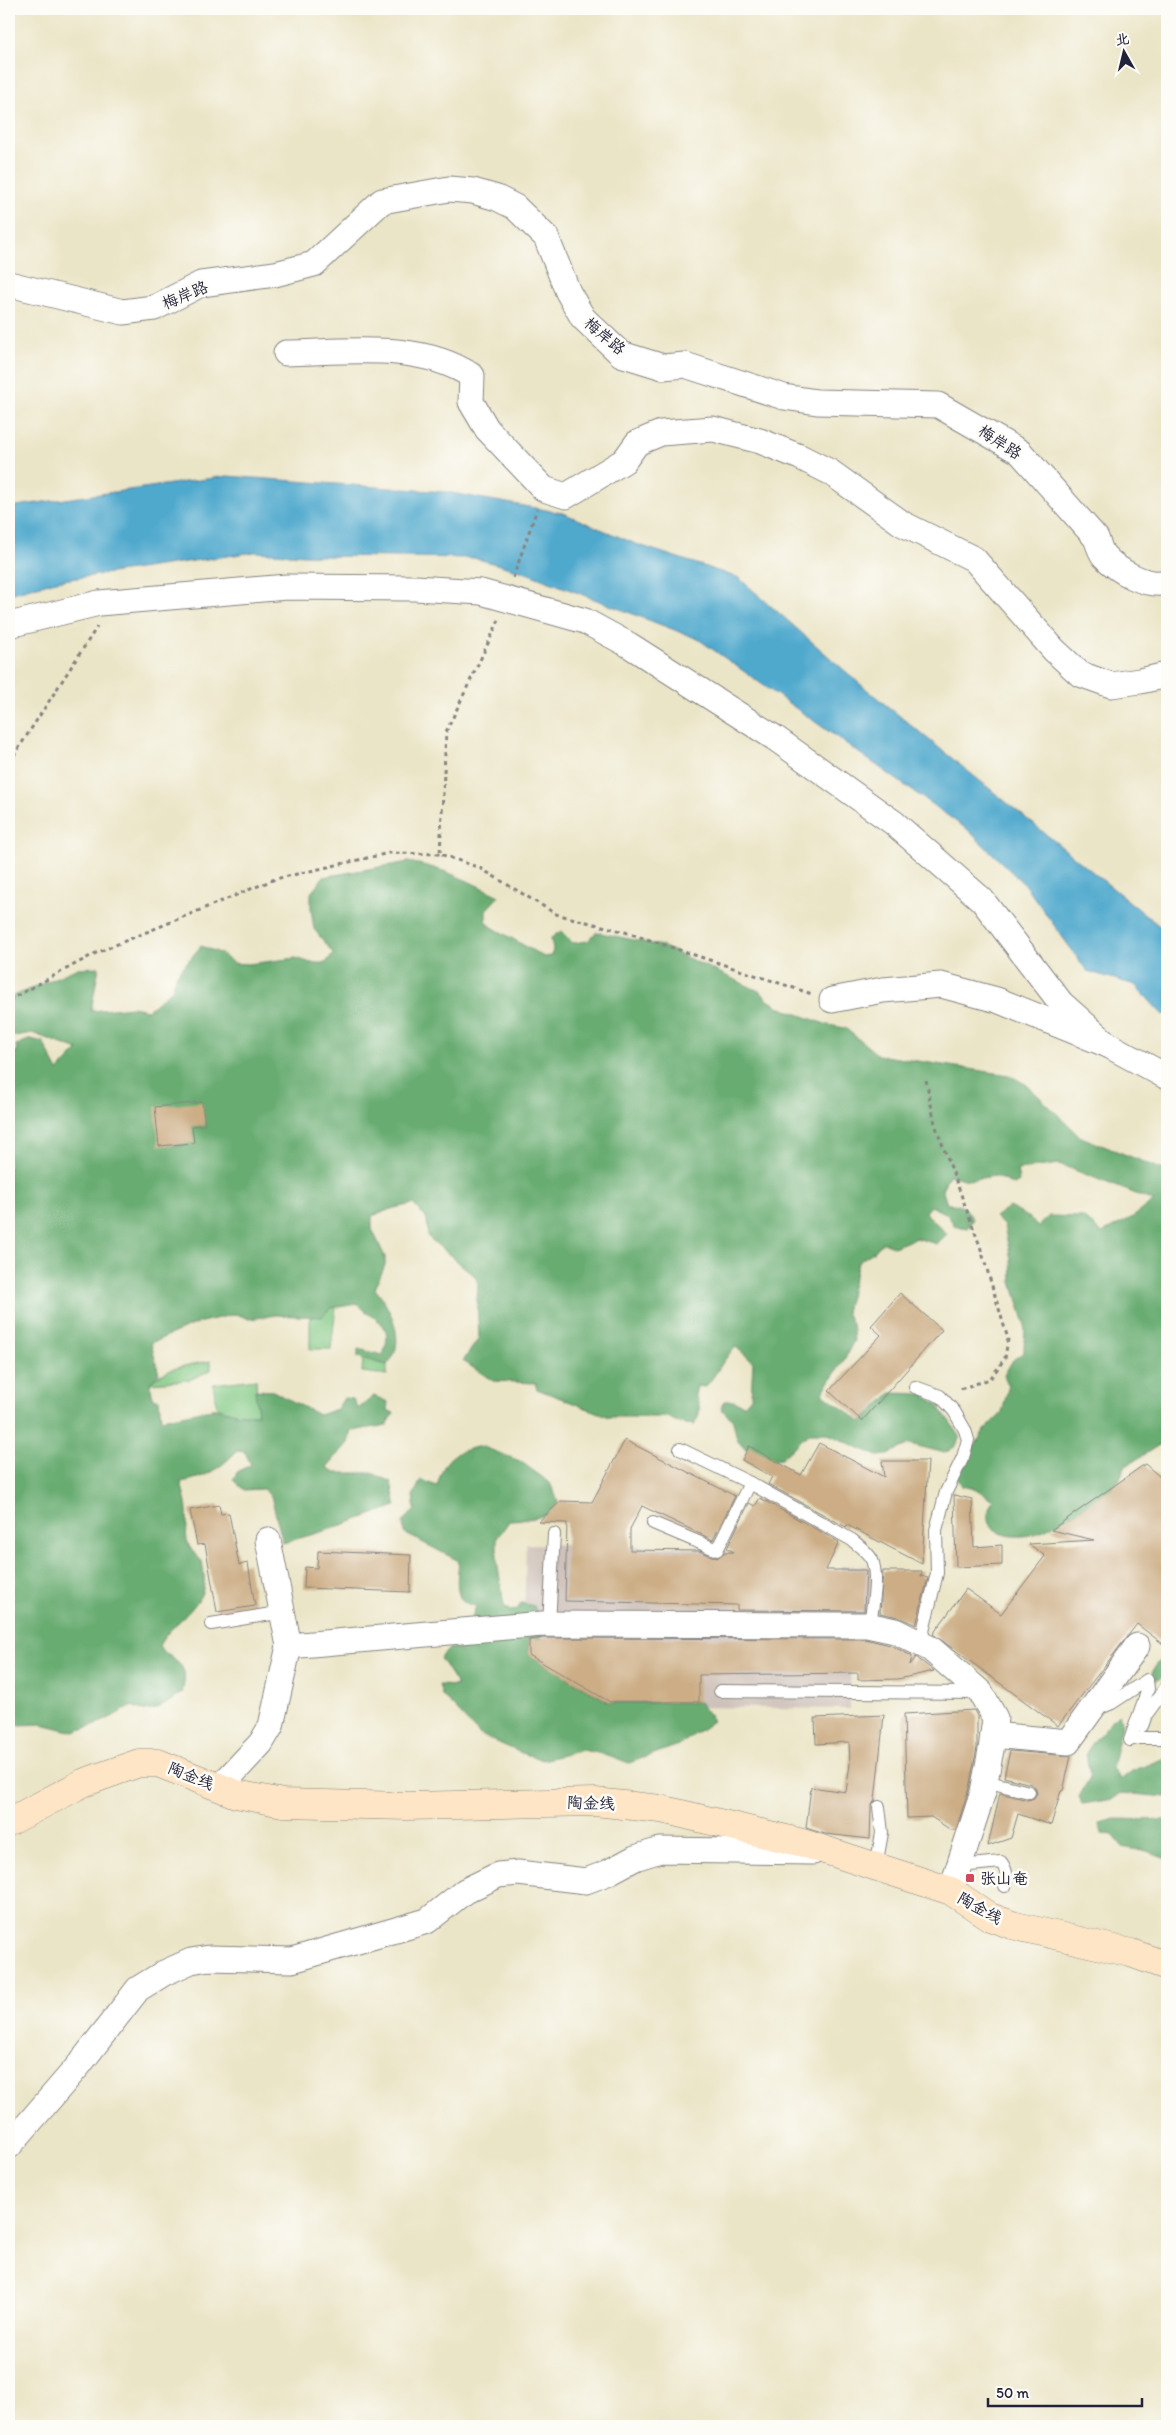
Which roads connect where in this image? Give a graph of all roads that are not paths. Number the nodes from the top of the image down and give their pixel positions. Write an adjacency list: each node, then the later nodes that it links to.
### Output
1 (9, 284): 3 (street, 梅岸路)
2 (286, 353): 5 (street)
3 (1167, 582)
4 (9, 625): 7 (street)
5 (1167, 675)
6 (832, 1000): 7 (street)
7 (1108, 1045): 8 (street)
8 (1167, 1077)
9 (914, 1387): 19 (lane)
10 (680, 1449): 11 (lane)
11 (750, 1483): 12 (lane); 18 (lane)
12 (652, 1523)
13 (554, 1534): 17 (lane)
14 (268, 1540): 15 (street)
15 (282, 1612): 16 (lane); 20 (street)
16 (211, 1624)
17 (549, 1624): 18 (street); 20 (street)
18 (870, 1625): 19 (street)
19 (920, 1644): 24 (street)
20 (289, 1646): 30 (street)
21 (1137, 1646): 25 (street)
22 (1167, 1686): 27 (lane)
23 (720, 1691): 24 (lane)
24 (981, 1693): 26 (street)
25 (1091, 1712): 26 (street); 27 (lane)
26 (993, 1735): 29 (street)
27 (1137, 1738): 28 (lane)
28 (1167, 1738)
29 (985, 1781): 31 (lane); 36 (street)
30 (220, 1787): 33 (street, 陶金线); 34 (street, 陶金线)
31 (1029, 1792)
32 (879, 1807): 35 (lane)
33 (9, 1822)
34 (830, 1852): 35 (street, 陶金线); 40 (street)
35 (876, 1866): 38 (street, 陶金线)
36 (960, 1866): 37 (lane); 38 (street)
37 (1005, 1886)
38 (951, 1891): 39 (street, 陶金线)
39 (1167, 1966)
40 (9, 2146)

